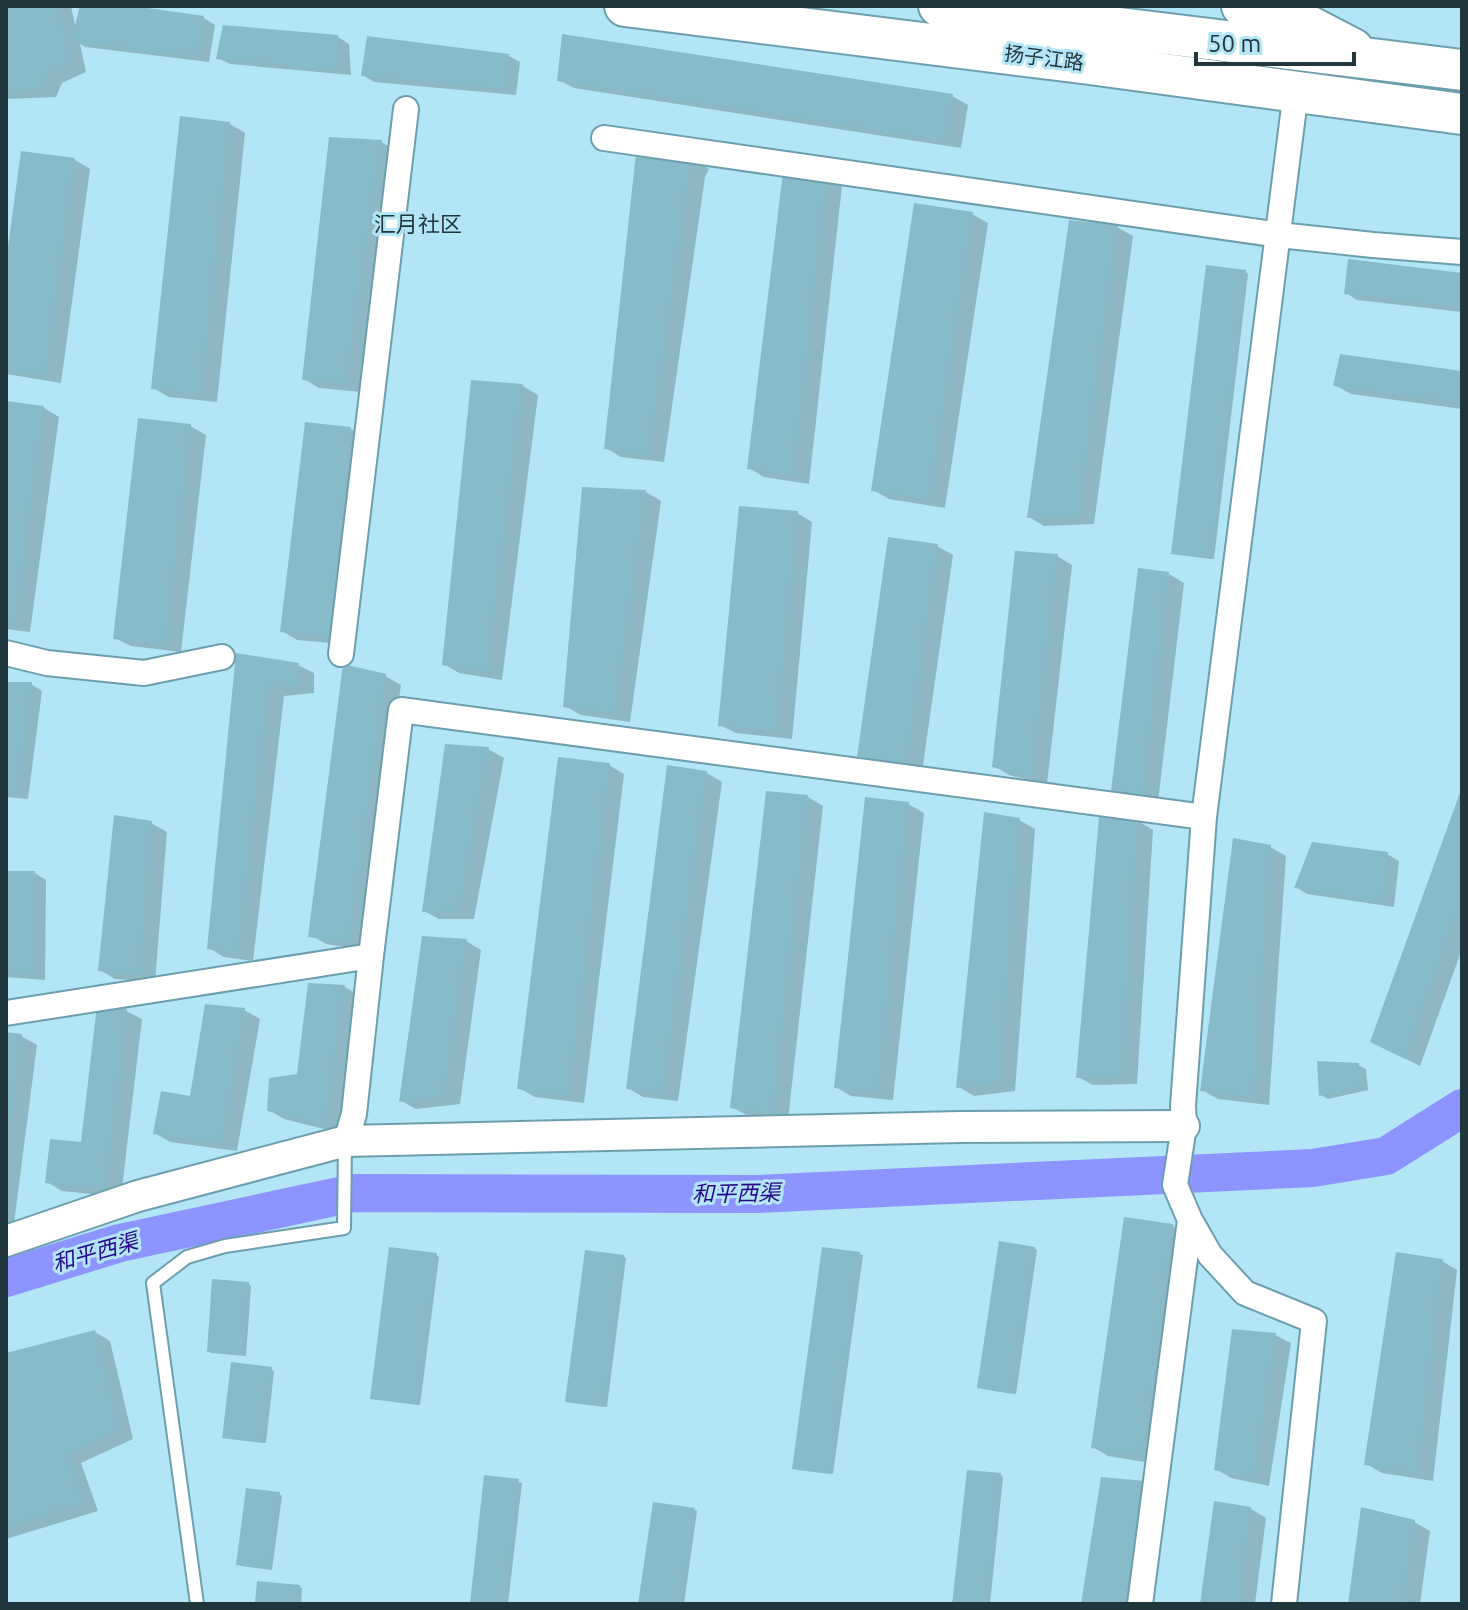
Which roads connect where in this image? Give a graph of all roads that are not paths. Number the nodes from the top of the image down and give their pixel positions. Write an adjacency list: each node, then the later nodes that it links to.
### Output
1 (625, 6): 6 (main road, 扬子江路)
2 (939, 6): 4 (main road, 扬子江路)
3 (1267, 8): 4 (main road)
4 (1374, 60): 5 (main road, 扬子江路)
5 (1462, 70)
6 (1296, 91): 8 (main road, 扬子江路); 10 (street)
7 (406, 109): 13 (street)
8 (1462, 114)
9 (604, 138): 10 (street)
10 (1279, 235): 11 (street); 15 (street)
11 (1462, 252)
12 (6, 653): 14 (street)
13 (341, 654)
14 (222, 657)
15 (1204, 817): 16 (street); 18 (street)
16 (371, 956): 17 (street); 19 (street)
17 (6, 1013)
18 (1184, 1127): 19 (street); 20 (street)
19 (346, 1142): 21 (street); 22 (lane)
20 (1190, 1220): 23 (street); 24 (street)
21 (6, 1241)
22 (197, 1604)
23 (1140, 1604)
24 (1284, 1604)

